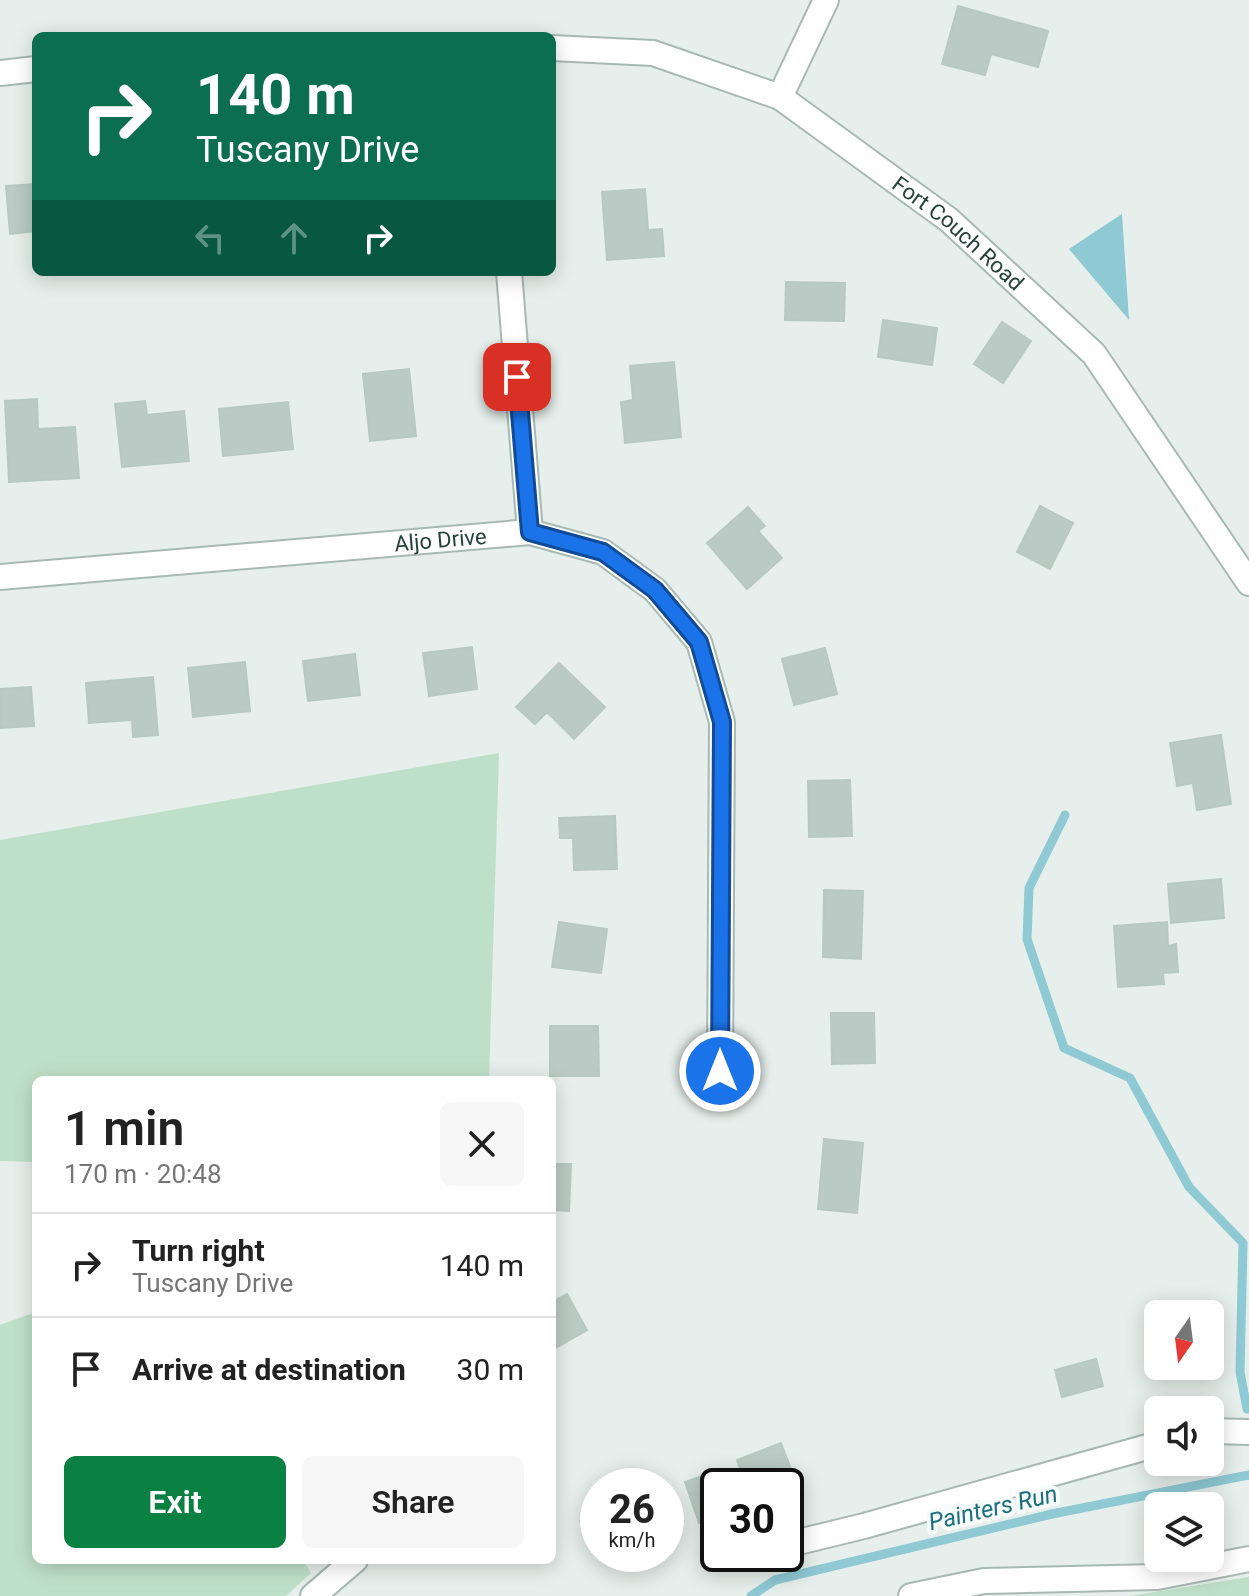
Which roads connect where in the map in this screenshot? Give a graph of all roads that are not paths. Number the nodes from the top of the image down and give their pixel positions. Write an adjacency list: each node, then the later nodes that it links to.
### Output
1 (826, 0): 5 (street)
2 (556, 48): 5 (street, Fort Couch Road)
3 (32, 69): 4 (street)
4 (0, 73)
5 (780, 97): 9 (street, Fort Couch Road)
6 (509, 276): 7 (street)
7 (530, 532): 8 (street, Aljo Drive); 10 (street, Aljo Drive)
8 (0, 577)
9 (1249, 583)
10 (720, 1071)
11 (1224, 1431): 12 (street)
12 (1249, 1432)
13 (1144, 1448): 14 (street)
14 (804, 1541)
15 (1249, 1559): 18 (street)
16 (350, 1564): 17 (street)
17 (313, 1596)
18 (911, 1596)

